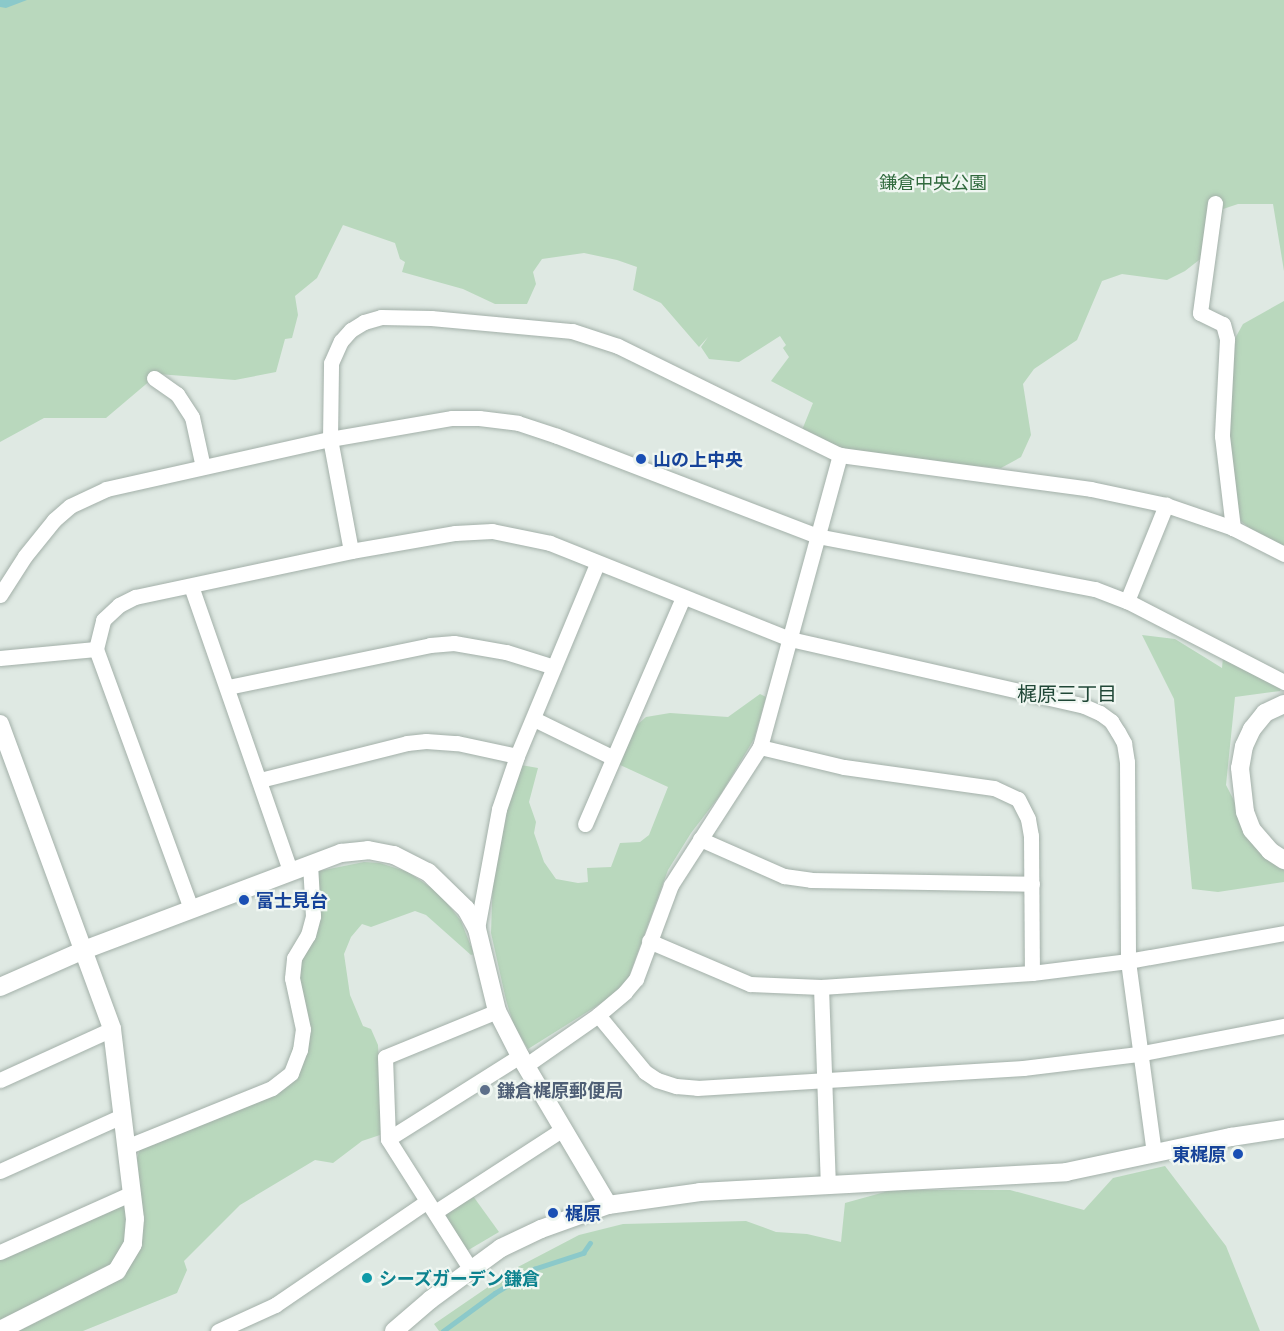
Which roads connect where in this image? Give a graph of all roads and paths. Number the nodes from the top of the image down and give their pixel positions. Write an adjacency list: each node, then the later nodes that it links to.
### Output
1 (1215, 203): 7 (street)
2 (154, 378): 5 (street)
3 (330, 439): 4 (street); 5 (street); 8 (street); 9 (street)
4 (840, 455): 6 (street); 8 (street)
5 (203, 467): 13 (street)
6 (1166, 505): 7 (street); 15 (street)
7 (1233, 528): 10 (street)
8 (817, 536): 15 (street); 16 (street)
9 (351, 551): 11 (street); 12 (street)
10 (1284, 554)
11 (597, 564): 14 (street); 19 (street)
12 (191, 586): 17 (street); 21 (street)
13 (0, 595)
14 (683, 598): 16 (street); 27 (street)
15 (1127, 601): 20 (street)
16 (790, 639): 25 (street); 40 (street)
17 (96, 649): 18 (street); 35 (street)
18 (0, 658)
19 (554, 667): 21 (street); 23 (street)
20 (1284, 682)
21 (228, 687): 28 (street)
22 (1284, 704): 31 (street)
23 (534, 719): 26 (street); 27 (street)
24 (0, 724): 39 (street)
25 (760, 747): 30 (street); 34 (street)
26 (517, 756): 28 (street); 36 (street)
27 (612, 757): 29 (street)
28 (260, 780): 33 (street)
29 (585, 824)
30 (700, 838): 34 (street); 38 (street)
31 (1284, 860)
32 (310, 864): 33 (street); 36 (street); 56 (street)
33 (290, 871): 35 (street)
34 (1032, 884): 41 (street)
35 (191, 908): 39 (street)
36 (477, 928): 44 (street)
37 (1284, 933): 40 (street)
38 (649, 941): 43 (street); 45 (street)
39 (84, 950): 42 (street); 47 (street)
40 (1128, 961): 41 (street); 48 (street)
41 (1032, 973): 43 (street)
42 (0, 987)
43 (820, 987): 51 (street)
44 (497, 1011): 49 (street); 55 (street)
45 (598, 1015): 49 (street); 51 (street)
46 (1284, 1026): 48 (street)
47 (112, 1029): 50 (street); 52 (street)
48 (1138, 1054): 51 (street); 57 (street)
49 (523, 1061): 53 (street); 55 (street)
50 (0, 1080)
51 (824, 1082): 59 (street)
52 (122, 1116): 56 (street); 58 (street)
53 (563, 1129): 61 (street); 62 (street)
54 (1284, 1129): 57 (street)
55 (388, 1139): 62 (street)
56 (126, 1147): 60 (street)
57 (1154, 1153): 59 (street)
58 (0, 1171)
59 (828, 1185): 61 (street)
60 (132, 1193): 63 (street); 65 (street)
61 (609, 1205): 64 (street)
62 (431, 1207): 64 (street); 66 (street)
63 (0, 1252)
64 (471, 1270): 67 (street)
65 (0, 1330)
66 (218, 1331)
67 (394, 1331)

